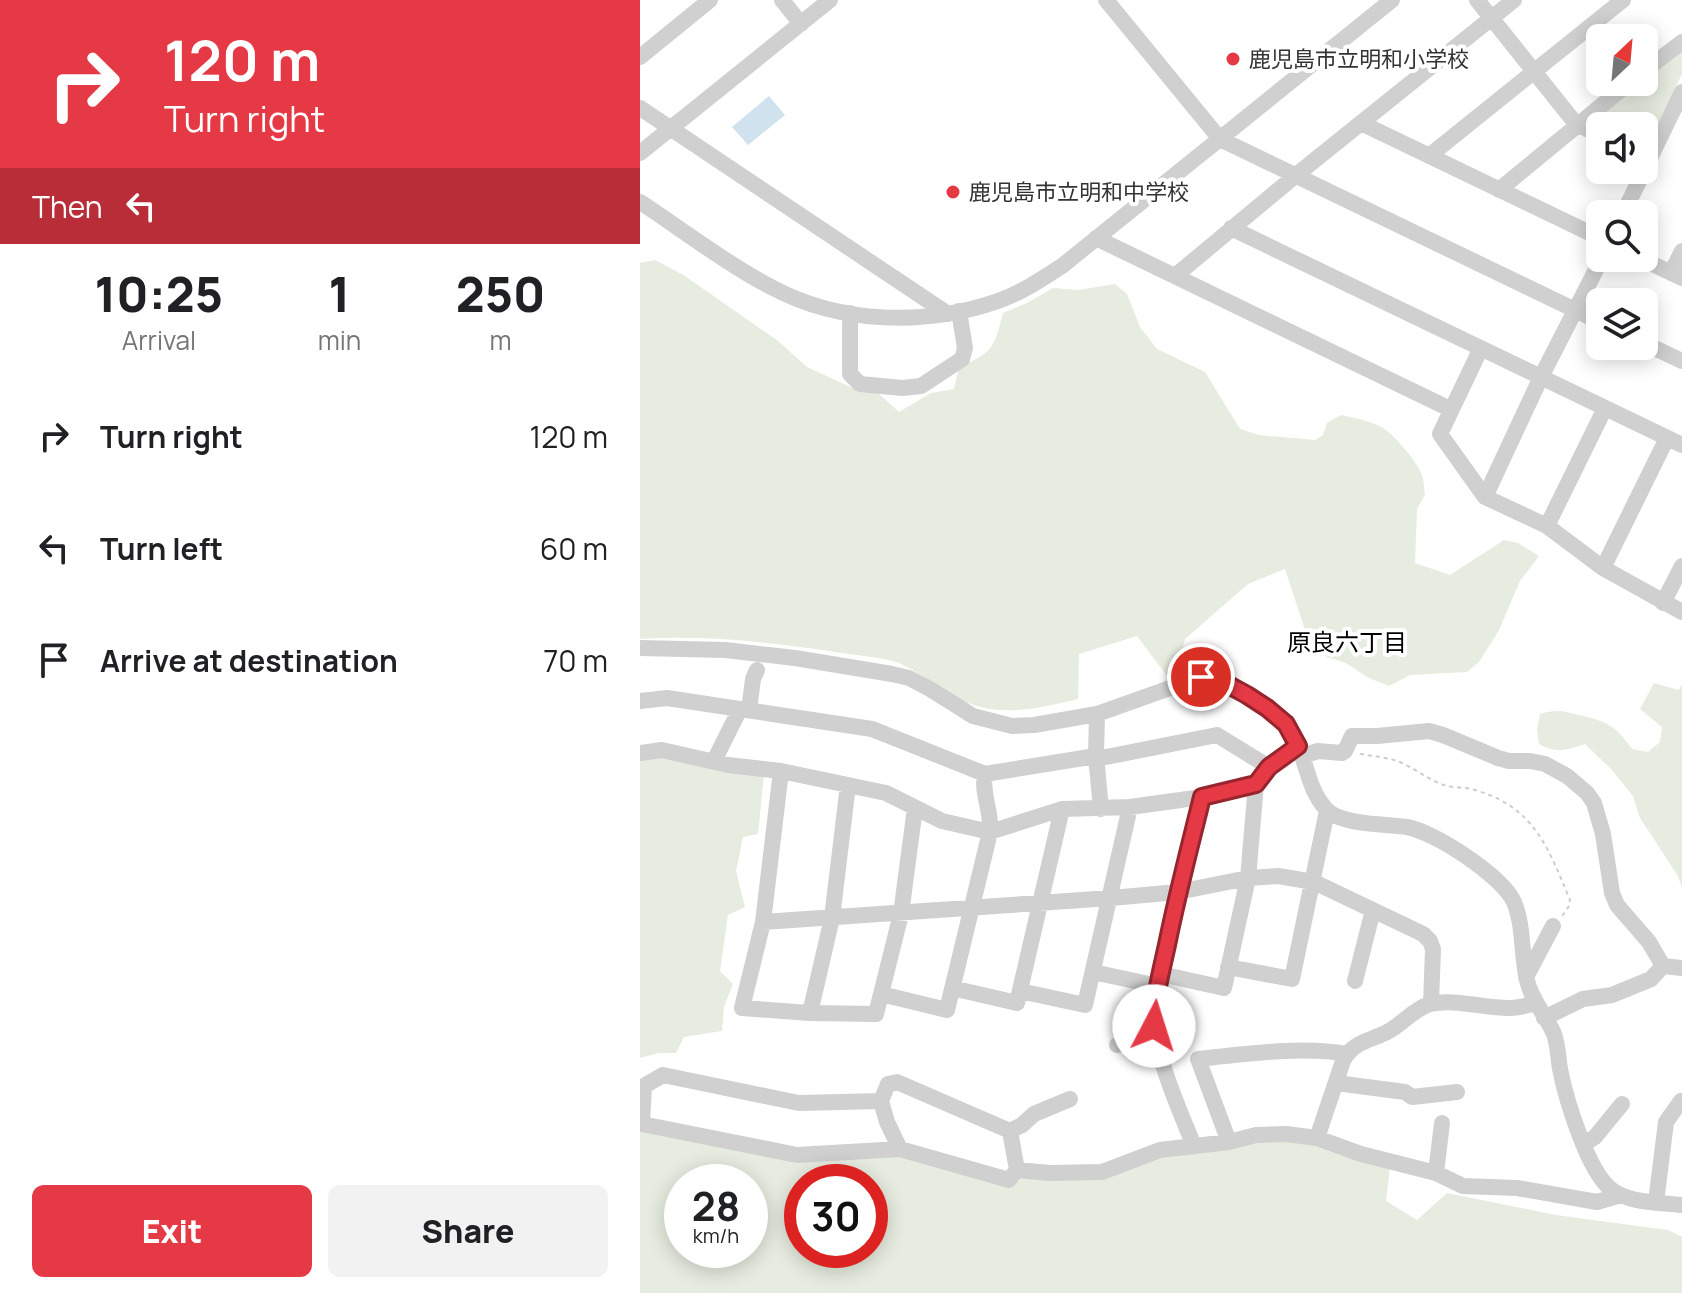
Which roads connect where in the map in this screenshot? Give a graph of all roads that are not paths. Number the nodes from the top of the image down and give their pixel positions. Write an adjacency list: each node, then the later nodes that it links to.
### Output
1 (710, 0): 12 (street)
2 (782, 0): 10 (street)
3 (830, 0): 10 (street)
4 (1106, 0): 23 (street)
5 (1392, 0): 23 (street)
6 (1477, 0): 9 (street)
7 (1514, 0): 9 (street)
8 (1623, 0): 14 (street)
9 (1492, 17): 14 (street); 18 (street)
10 (801, 24): 20 (street)
11 (1682, 42): 13 (street)
12 (640, 57)
13 (1658, 60)
14 (1535, 72): 19 (street); 25 (street)
15 (1682, 92): 22 (street)
16 (1612, 96): 19 (street)
17 (640, 108): 20 (street)
18 (1361, 123): 25 (street); 26 (street)
19 (1576, 124): 21 (street); 27 (street)
20 (671, 128): 24 (street); 39 (street)
21 (1586, 129)
22 (1658, 137)
23 (1220, 139): 26 (street); 31 (street)
24 (640, 153)
25 (1429, 156): 27 (street)
26 (1295, 176): 29 (street); 37 (street)
27 (1499, 190): 30 (street)
28 (640, 202): 38 (street)
29 (1231, 228): 35 (street); 41 (street)
30 (1586, 231)
31 (1096, 238): 35 (street); 39 (street)
32 (1682, 251): 36 (street)
33 (1658, 267): 36 (street)
34 (1595, 272): 37 (street)
35 (1175, 276): 46 (street)
36 (1677, 276)
37 (1576, 310): 40 (street); 44 (street)
38 (850, 313): 39 (street); 39 (street)
39 (954, 313)
40 (1586, 315)
41 (1481, 348): 44 (street); 46 (street)
42 (1658, 350): 43 (street)
43 (1682, 361)
44 (1541, 377): 45 (street); 48 (street)
45 (1605, 408): 47 (street); 49 (street)
46 (1450, 409): 48 (street)
47 (1674, 442): 51 (street)
48 (1485, 497): 49 (street)
49 (1547, 526): 51 (street)
50 (1682, 566): 52 (street)
51 (1603, 568): 52 (street)
52 (1663, 603): 53 (street)
53 (1682, 612)
54 (640, 648): 58 (street)
55 (757, 670): 57 (street)
56 (640, 701): 57 (street)
57 (744, 709): 62 (street); 65 (street)
58 (1097, 714): 59 (street); 61 (street)
59 (1300, 751): 63 (street); 73 (street); 86 (street)
60 (640, 753): 62 (street)
61 (1096, 756): 63 (street); 65 (street); 72 (street)
62 (714, 761): 64 (street)
63 (1269, 767): 66 (street)
64 (781, 771): 67 (street); 84 (street)
65 (985, 774): 74 (street)
66 (1256, 784): 68 (street); 75 (street)
67 (848, 785): 70 (street); 83 (street)
68 (1202, 797): 69 (street); 77 (street)
69 (1130, 807): 72 (street); 78 (street)
70 (915, 808): 74 (street); 82 (street)
71 (1062, 809): 72 (street); 74 (street); 79 (street)
72 (1101, 809)
73 (1327, 811): 76 (street); 90 (street)
74 (990, 832): 80 (street)
75 (1248, 878): 76 (street); 77 (street); 87 (street)
76 (1314, 882): 81 (street); 87 (street)
77 (1178, 892): 78 (street); 91 (street)
78 (1111, 898): 79 (street); 89 (street)
79 (1040, 903): 80 (street); 94 (street)
80 (971, 908): 82 (street); 93 (street)
81 (1373, 910): 92 (street); 96 (street)
82 (901, 914): 83 (street); 95 (street)
83 (832, 918): 84 (street); 98 (street)
84 (763, 922): 98 (street)
85 (1553, 926): 90 (street)
86 (1663, 966): 88 (street); 97 (street)
87 (1228, 967): 91 (street)
88 (1682, 968)
89 (1093, 972): 91 (street); 94 (street)
90 (1526, 977): 97 (street)
91 (1159, 980): 99 (street)
92 (1355, 981)
93 (952, 988): 94 (street); 95 (street)
94 (1020, 991)
95 (881, 994): 98 (street)
96 (1431, 1004): 97 (street); 101 (street)
97 (1540, 1010): 112 (street)
98 (810, 1013)
99 (1156, 1036): 100 (street); 113 (street)
100 (1117, 1045)
101 (1347, 1054): 102 (street); 111 (street)
102 (1336, 1083): 103 (street); 110 (street)
103 (1457, 1092)
104 (1070, 1099): 109 (street)
105 (881, 1101): 109 (street); 114 (street); 114 (street)
106 (1681, 1101): 118 (street)
107 (1622, 1104): 112 (street)
108 (1442, 1123): 116 (street)
109 (1010, 1131): 115 (street)
110 (1317, 1138): 111 (street); 116 (street)
111 (1229, 1142): 113 (street)
112 (1584, 1144): 117 (street)
113 (1194, 1146): 115 (street)
114 (900, 1149): 115 (street)
115 (1017, 1170)
116 (1436, 1173): 117 (street)
117 (1621, 1195): 118 (street)
118 (1656, 1202): 119 (street)
119 (1682, 1205)

